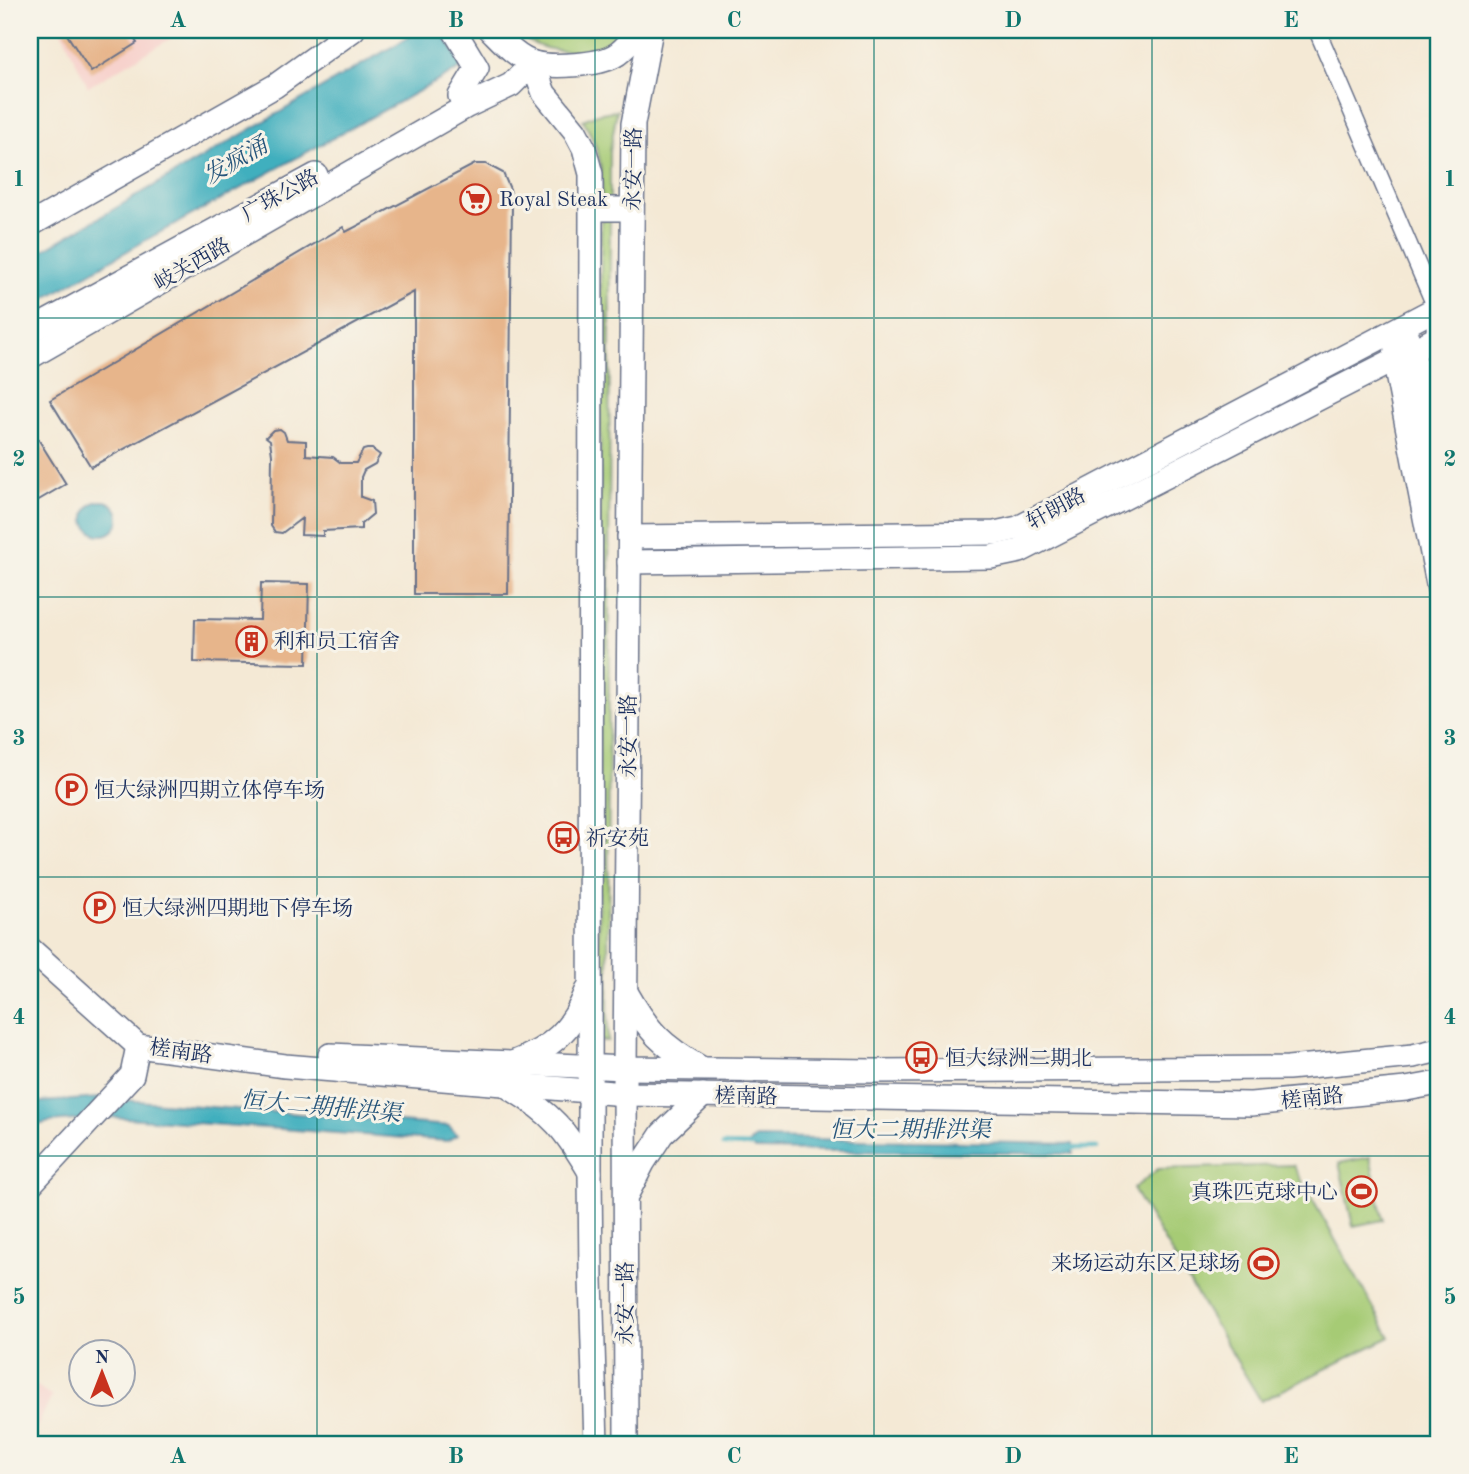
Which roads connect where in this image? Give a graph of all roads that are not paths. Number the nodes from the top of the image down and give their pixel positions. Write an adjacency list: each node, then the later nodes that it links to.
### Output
1 (355, 30): 11 (main road)
2 (454, 30): 8 (main road)
3 (491, 30): 7 (main road)
4 (641, 30): 7 (main road)
5 (651, 30): 10 (main road, 永安一路)
6 (1317, 30): 12 (street)
7 (533, 63): 8 (main road, 广珠公路); 9 (main road, 永安一路); 17 (main road, 岐关西路)
8 (460, 96): 14 (main road, 广珠公路)
9 (591, 209): 10 (main road); 23 (main road, 永安一路)
10 (632, 209): 19 (main road, 永安一路)
11 (30, 225)
12 (1438, 308): 13 (main road, 轩朗路); 15 (street)
13 (1402, 326): 16 (main road); 19 (main road, 轩朗路)
14 (30, 331)
15 (1437, 338): 16 (main road, 轩朗路)
16 (1404, 355): 18 (main road); 20 (main road, 轩朗路); 21 (main road)
17 (30, 357)
18 (1439, 491)
19 (629, 537): 20 (main road, 永安一路)
20 (629, 562): 24 (main road, 永安一路)
21 (1439, 589)
22 (30, 949): 25 (main road)
23 (590, 981): 27 (main road, 永安一路); 31 (main road)
24 (626, 991): 28 (main road, 永安一路); 30 (main road)
25 (138, 1046): 31 (main road, 槎南路); 37 (main road); 39 (main road)
26 (1439, 1050): 29 (main road, 槎南路)
27 (591, 1067): 28 (main road, 槎南路); 31 (main road, 槎南路); 33 (main road, 永安一路)
28 (625, 1068): 30 (main road, 槎南路); 34 (main road, 永安一路)
29 (1210, 1068): 30 (main road, 槎南路); 36 (main road)
30 (704, 1069)
31 (508, 1074): 33 (main road, 槎南路); 38 (main road)
32 (1439, 1083): 36 (main road, 槎南路)
33 (591, 1092): 34 (main road, 槎南路); 38 (main road, 永安一路)
34 (625, 1094): 35 (main road, 槎南路); 40 (main road, 永安一路)
35 (703, 1095): 36 (main road, 槎南路); 40 (main road)
36 (1210, 1104)
37 (30, 1163)
38 (590, 1172): 41 (main road, 永安一路)
39 (30, 1185)
40 (625, 1199): 42 (main road, 永安一路)
41 (591, 1279): 43 (main road); 44 (main road, 永安一路)
42 (625, 1357): 45 (main road, 永安一路); 46 (main road)
43 (583, 1444)
44 (596, 1444)
45 (626, 1444)
46 (633, 1444)

